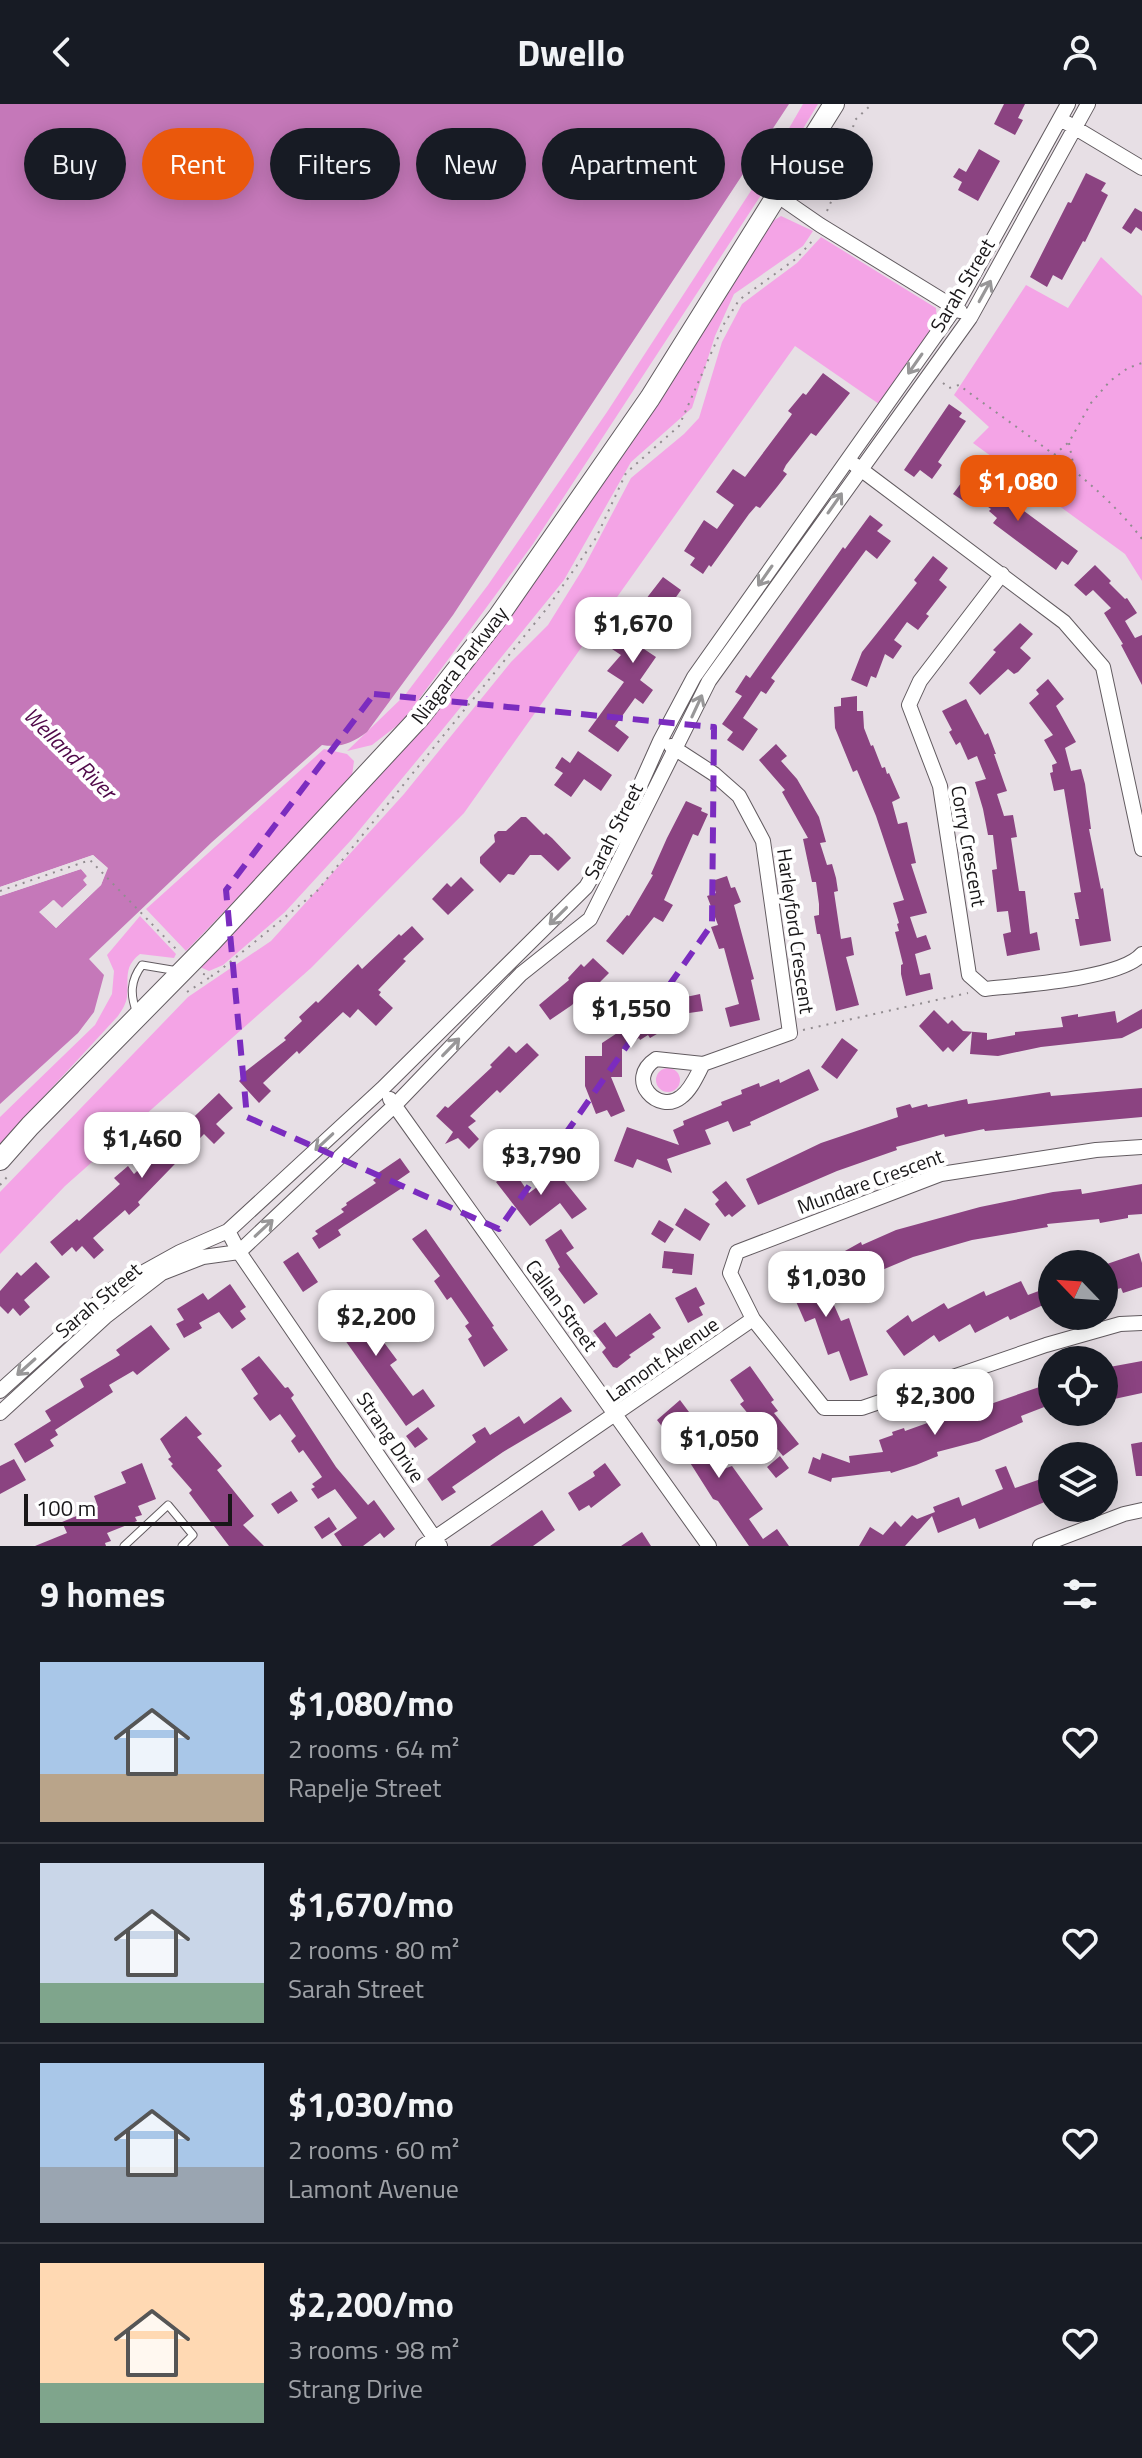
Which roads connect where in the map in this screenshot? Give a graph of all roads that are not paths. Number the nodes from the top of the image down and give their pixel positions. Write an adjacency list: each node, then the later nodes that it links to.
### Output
1 (834, 104): 6 (main road, Niagara Parkway)
2 (1068, 104): 4 (street, Sarah Street)
3 (1088, 104): 5 (street, Sarah Street)
4 (1060, 120): 5 (street); 10 (street, Sarah Street)
5 (1075, 127): 7 (street); 11 (street, Sarah Street, one-way to 5)
6 (819, 128)
7 (1142, 168)
8 (775, 200): 19 (main road, Niagara Parkway)
9 (784, 200): 10 (street)
10 (955, 308): 11 (street); 12 (street, Sarah Street, one-way to 12)
11 (970, 318): 12 (street, Sarah Street)
12 (853, 464): 13 (street); 14 (street, Sarah Street, one-way to 14); 15 (street, Sarah Street, one-way to 12)
13 (1002, 574): 16 (street); 17 (street, Corry Crescent)
14 (660, 741): 15 (street, Harleyford Crescent); 18 (street, Sarah Street, one-way to 18)
15 (677, 749): 20 (street, Sarah Street); 22 (street, Harleyford Crescent)
16 (1142, 849)
17 (1142, 954)
18 (510, 963): 20 (lane); 23 (street, Sarah Street)
19 (181, 971): 21 (main road, Niagara Parkway); 21 (lane)
20 (521, 974): 24 (street, Sarah Street, one-way to 20)
21 (138, 1015): 26 (main road, Niagara Parkway)
22 (703, 1064)
23 (382, 1089): 24 (street, Callan Street); 27 (street, Sarah Street, one-way to 27)
24 (395, 1105): 28 (street, Sarah Street, one-way to 24); 33 (street, Callan Street)
25 (1142, 1147): 29 (street, Mundare Crescent)
26 (0, 1160)
27 (228, 1231): 28 (street, Strang Drive); 31 (street, Sarah Street, one-way to 31)
28 (239, 1252): 32 (street, Sarah Street); 35 (street, Strang Drive)
29 (753, 1319): 30 (street); 33 (street, Lamont Avenue)
30 (1142, 1323)
31 (0, 1391)
32 (0, 1413)
33 (616, 1415): 35 (street, Lamont Avenue); 38 (street, Callan Street)
34 (1142, 1510): 39 (street)
35 (433, 1543)
36 (124, 1546): 37 (lane)
37 (182, 1546)
38 (709, 1546)
39 (1040, 1546)

